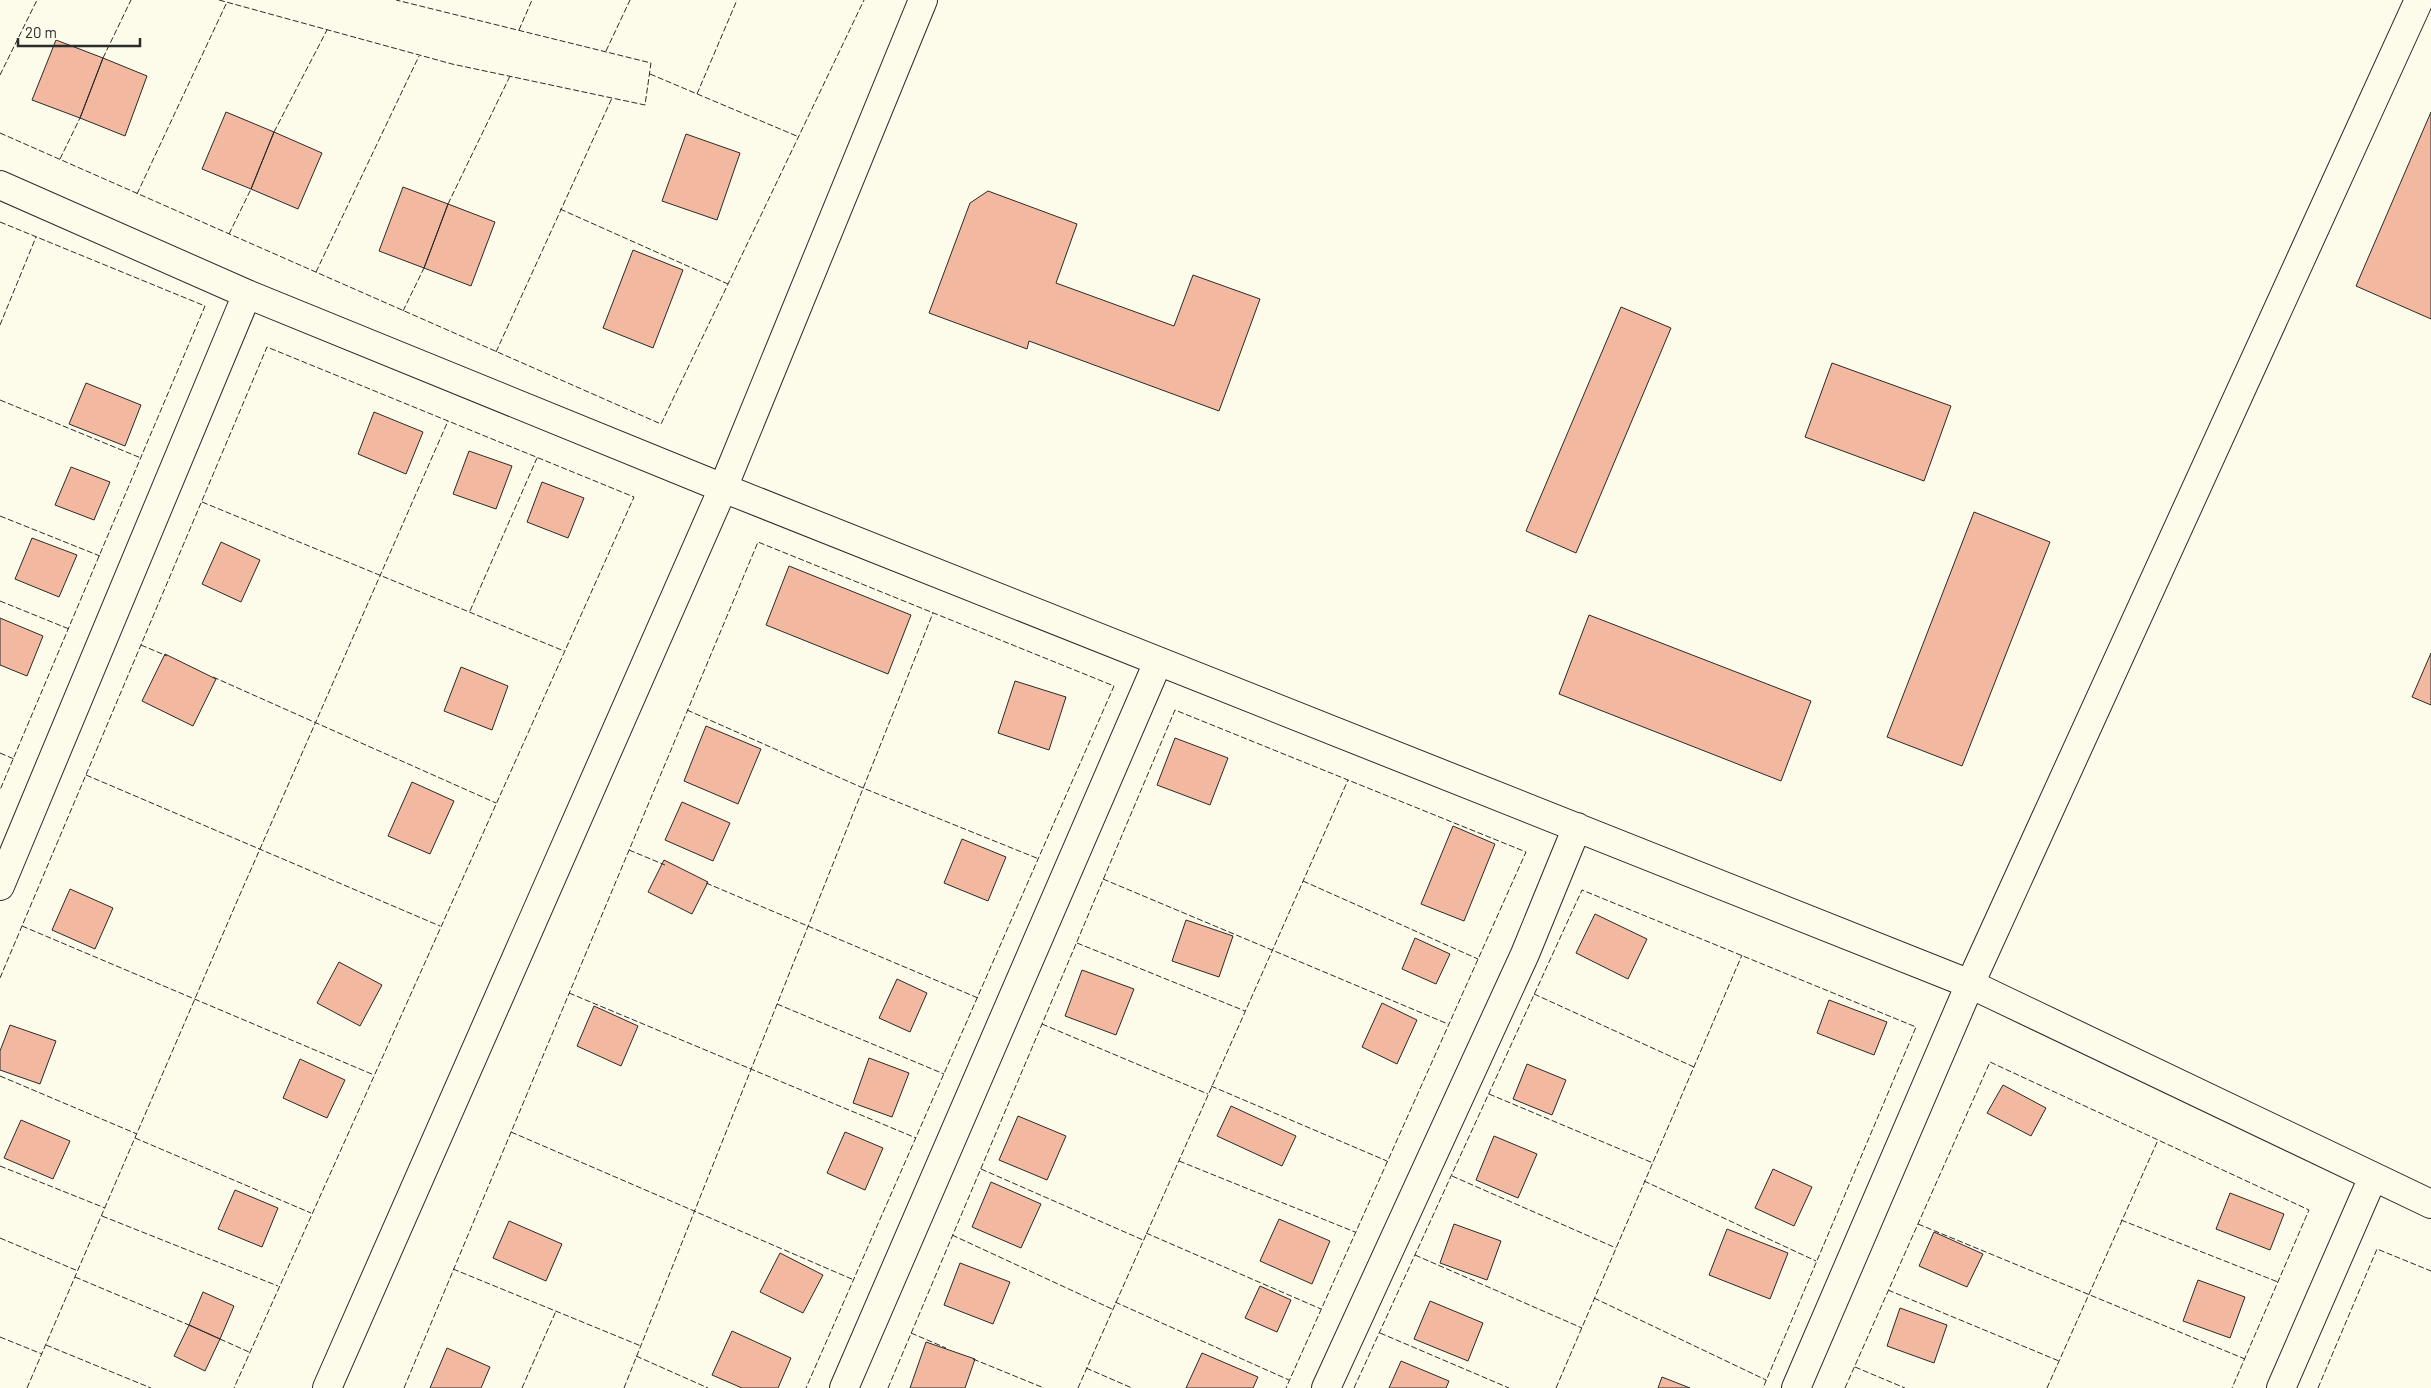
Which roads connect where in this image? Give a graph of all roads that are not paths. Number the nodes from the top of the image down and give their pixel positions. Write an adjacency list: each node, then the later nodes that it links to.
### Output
1 (923, 0): 5 (street)
2 (2418, 0): 9 (street)
3 (0, 185): 4 (street)
4 (247, 294): 5 (street); 8 (street)
5 (723, 488): 6 (street); 12 (street)
6 (1158, 662): 7 (street); 13 (street)
7 (1577, 827): 9 (street); 14 (street)
8 (0, 886)
9 (1970, 984): 10 (street); 15 (street)
10 (2373, 1177): 11 (street); 16 (street)
11 (2431, 1204)
12 (327, 1388)
13 (844, 1388)
14 (1326, 1388)
15 (1796, 1388)
16 (2281, 1388)

